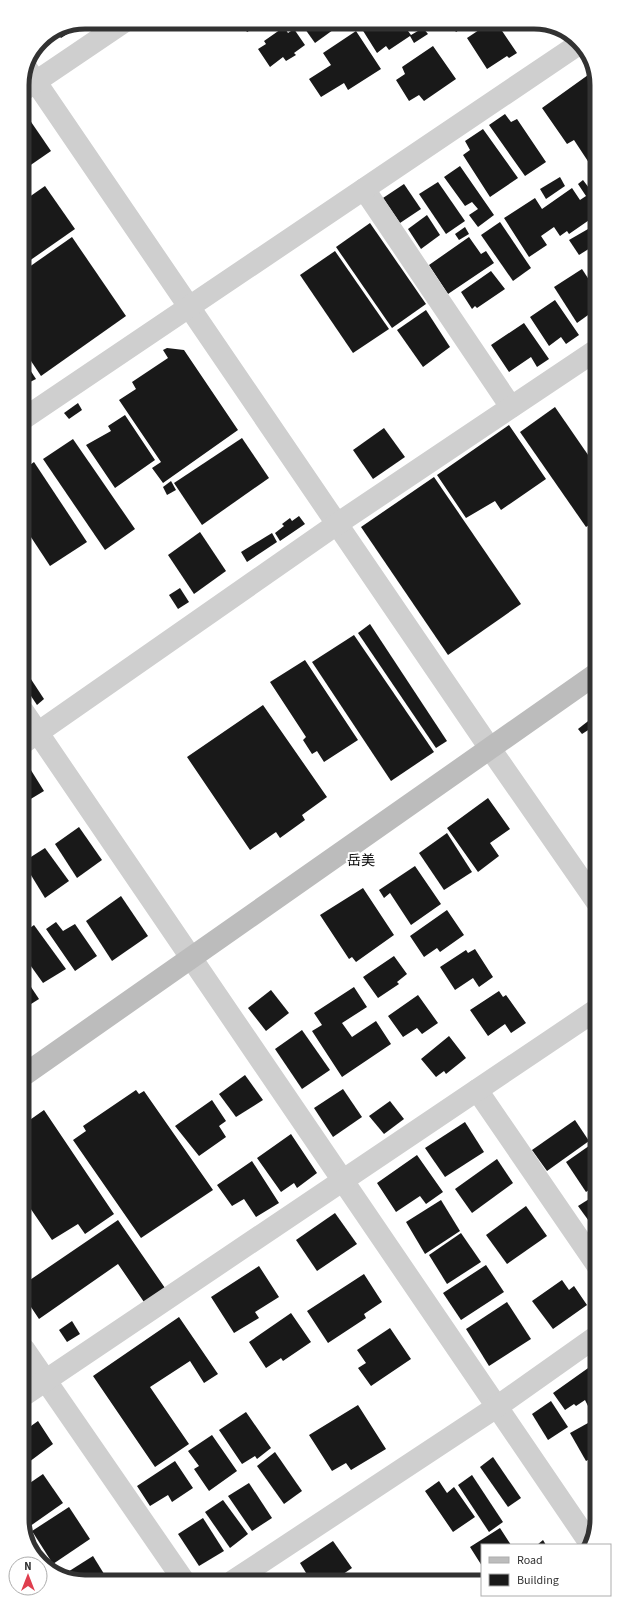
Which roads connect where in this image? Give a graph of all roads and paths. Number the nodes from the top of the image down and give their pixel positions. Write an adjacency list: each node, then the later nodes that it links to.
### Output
1 (113, 29): 3 (street)
2 (575, 47): 5 (street)
3 (29, 80)
4 (29, 82): 6 (street)
5 (364, 189): 6 (street); 8 (street)
6 (190, 308): 9 (street); 10 (street)
7 (590, 354): 8 (street)
8 (511, 407): 10 (street)
9 (29, 415)
10 (337, 524): 12 (street); 13 (street)
11 (590, 678): 13 (street)
12 (31, 738): 15 (street)
13 (489, 747): 14 (street); 15 (street)
14 (590, 892)
15 (191, 957): 17 (street); 19 (street)
16 (590, 1014): 18 (street)
17 (29, 1071)
18 (477, 1090): 19 (street); 20 (street)
19 (344, 1180): 23 (street); 25 (street)
20 (590, 1255)
21 (590, 1341): 25 (street)
22 (29, 1356): 23 (street)
23 (45, 1380): 24 (street); 27 (street)
24 (29, 1391)
25 (498, 1406): 26 (street); 28 (street)
26 (586, 1538)
27 (180, 1575)
28 (242, 1575)

